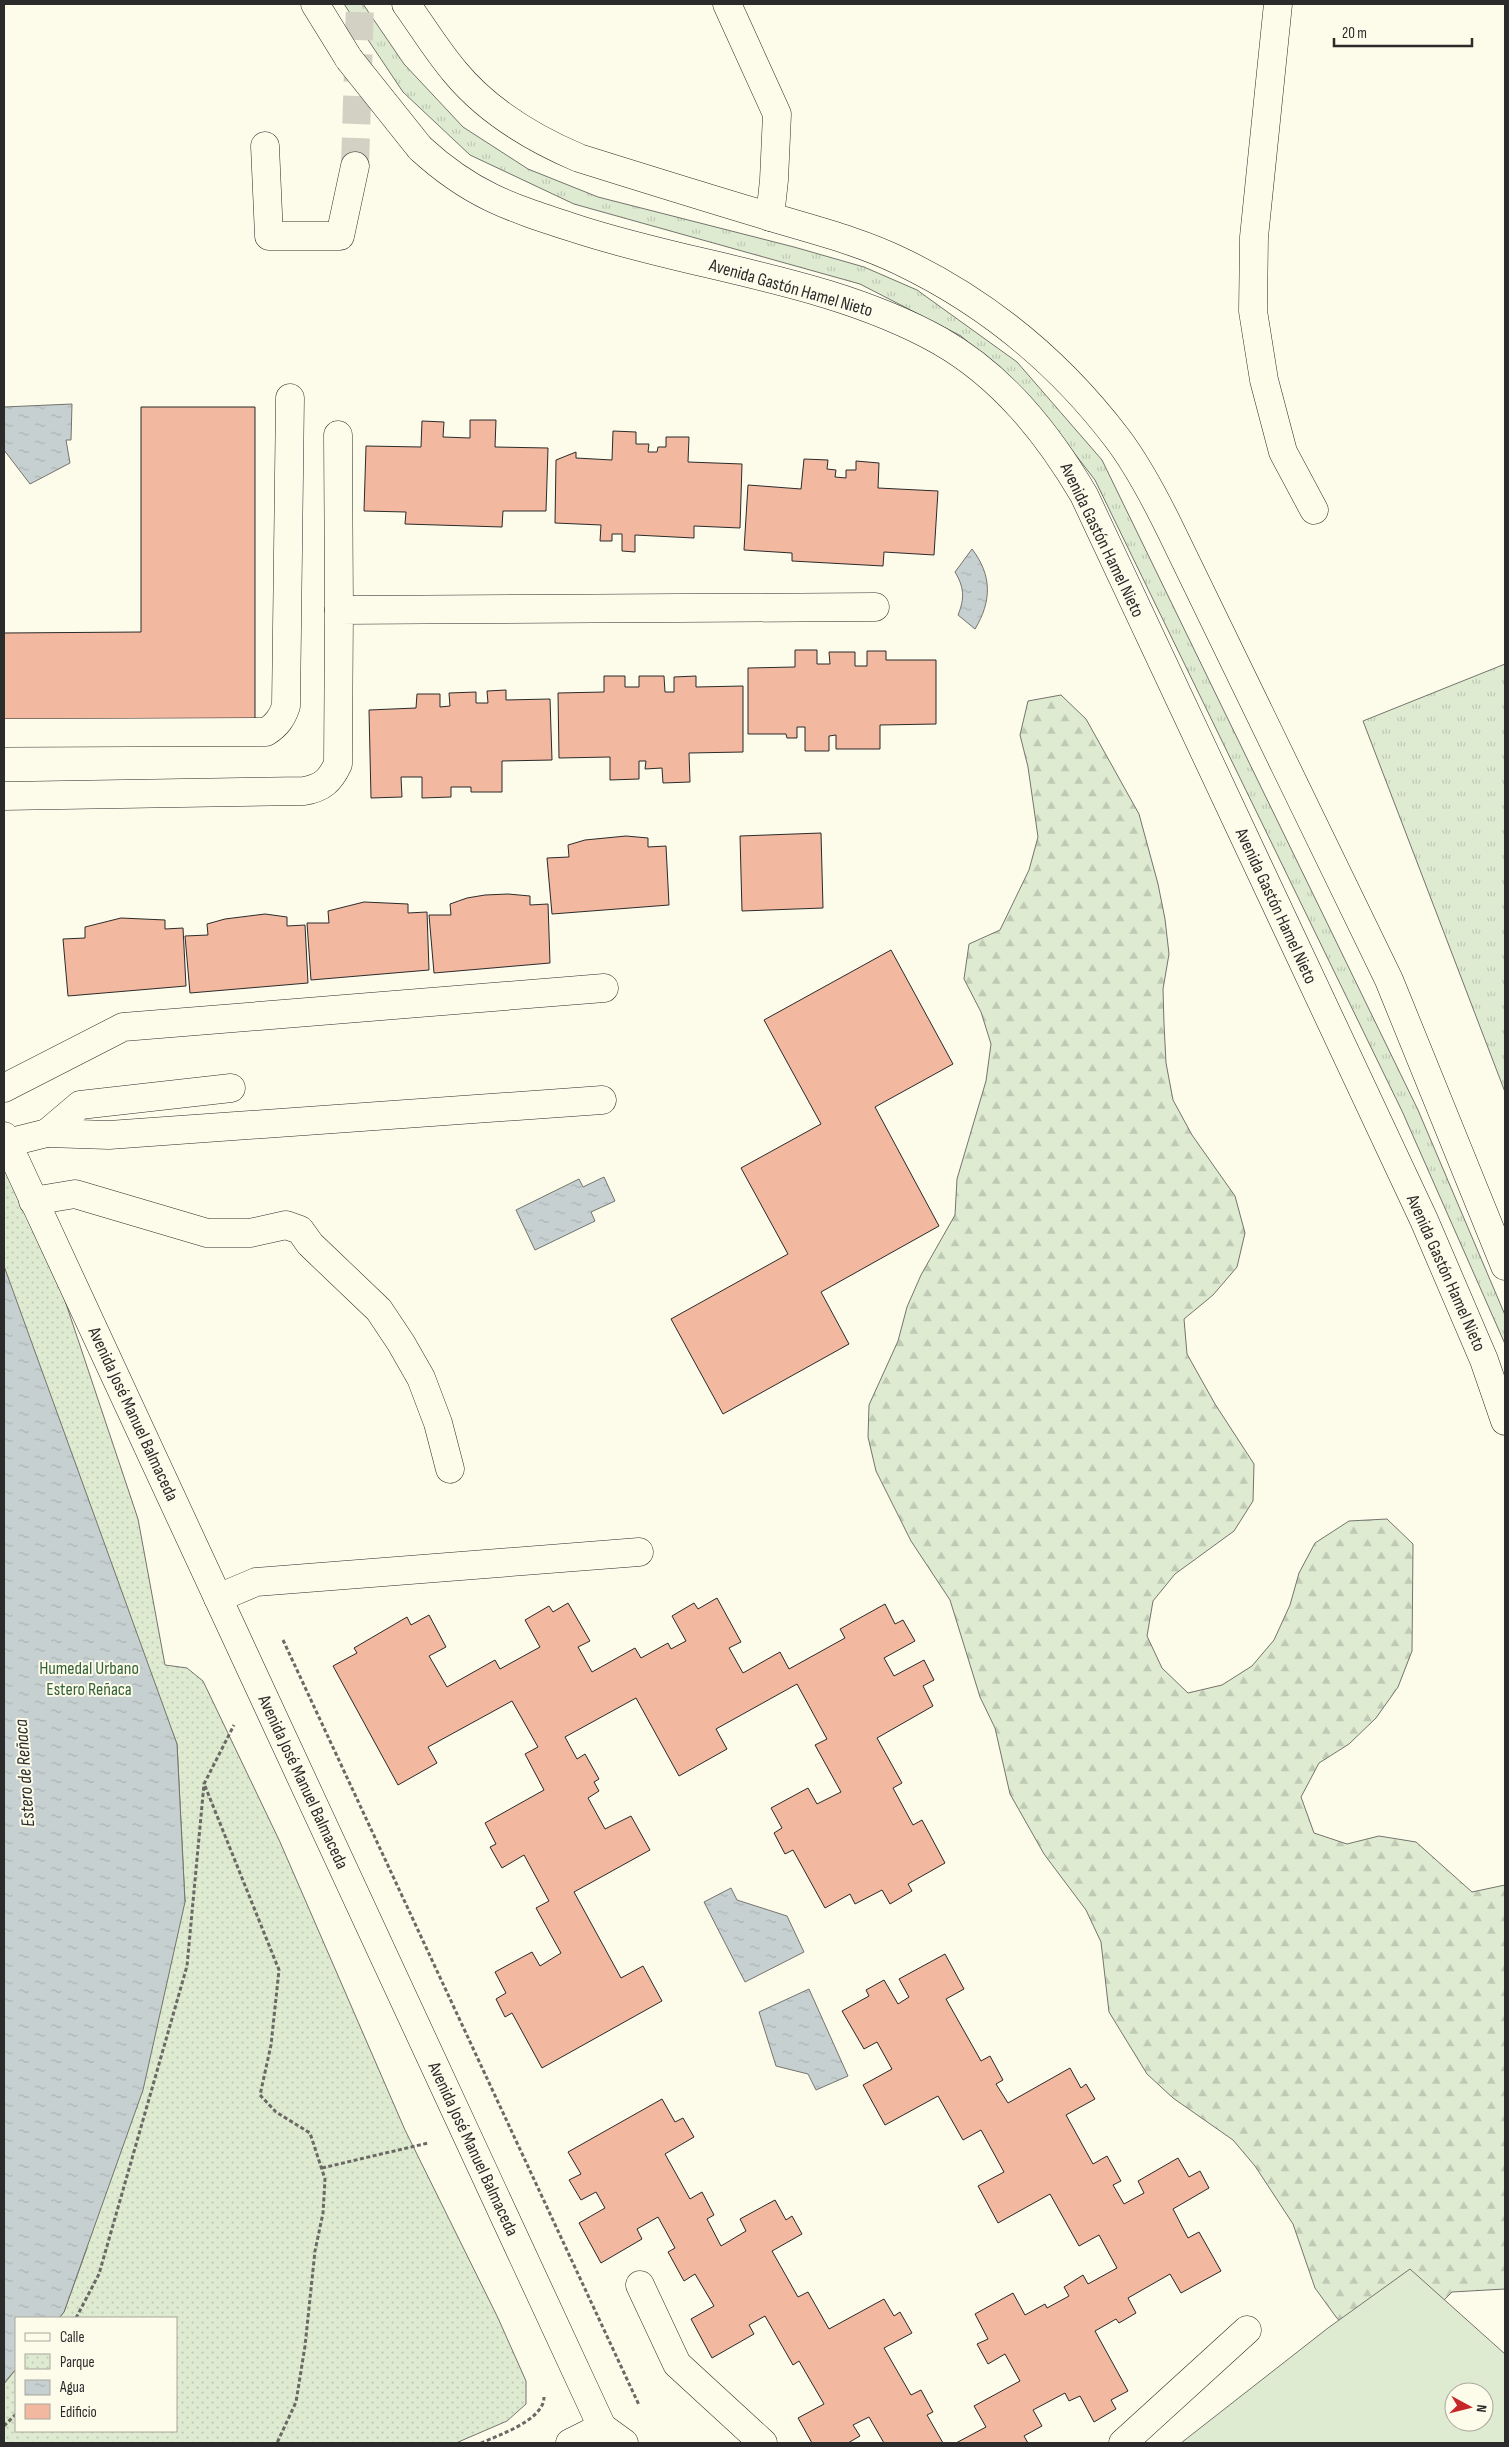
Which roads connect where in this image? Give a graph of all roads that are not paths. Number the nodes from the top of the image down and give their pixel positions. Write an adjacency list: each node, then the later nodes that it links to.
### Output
1 (315, 4): 23 (main road, Avenida Gastón Hamel Nieto, bridge)
2 (406, 4): 7 (main road)
3 (727, 4): 7 (main road)
4 (1278, 4): 10 (main road)
5 (264, 146): 6 (main road)
6 (355, 166)
7 (770, 217): 22 (main road)
8 (290, 398): 13 (main road)
9 (338, 435): 12 (main road)
10 (1314, 510)
11 (875, 607): 12 (main road)
12 (339, 610): 14 (main road)
13 (4, 733)
14 (4, 796)
15 (604, 988): 16 (main road)
16 (4, 1088)
17 (231, 1088): 19 (main road)
18 (602, 1100): 19 (main road)
19 (47, 1134): 20 (main road)
20 (5, 1140): 21 (main road, Avenida José Manuel Balmaceda)
21 (33, 1201): 24 (main road); 26 (main road, Avenida José Manuel Balmaceda)
22 (1505, 1266)
23 (1505, 1422)
24 (450, 1469)
25 (639, 1552): 26 (main road)
26 (218, 1598): 29 (main road, Avenida José Manuel Balmaceda)
27 (640, 2285): 32 (main road)
28 (1248, 2330): 33 (main road)
29 (602, 2427): 30 (main road); 31 (main road)
30 (570, 2443)
31 (624, 2443)
32 (763, 2443)
33 (1123, 2443)

